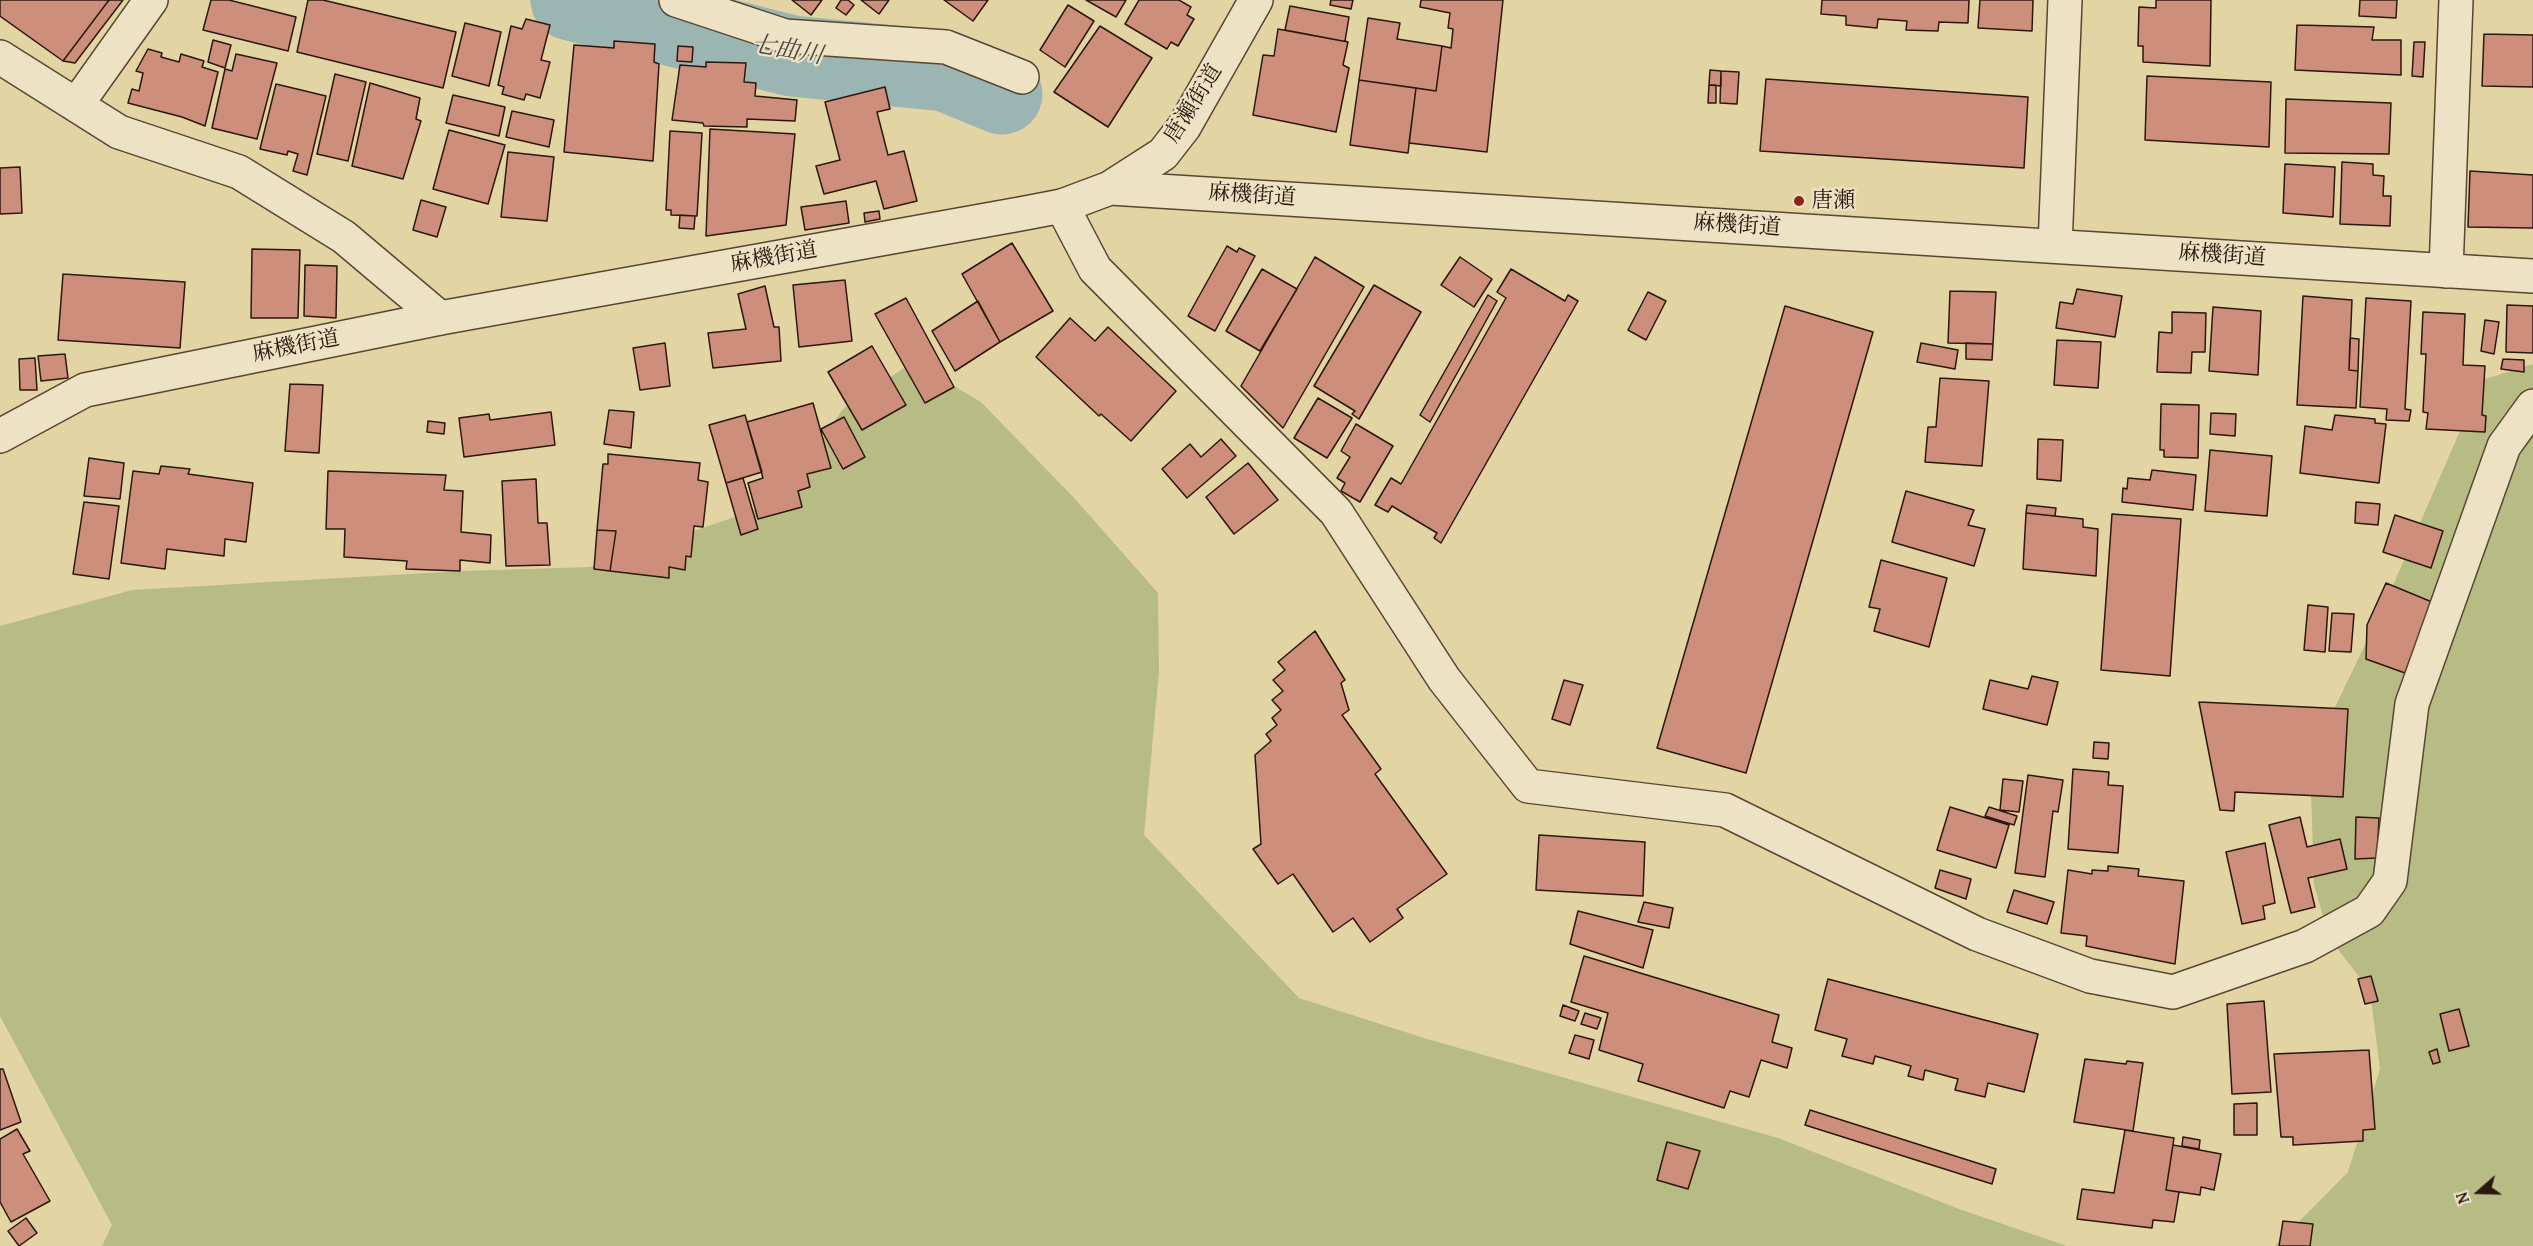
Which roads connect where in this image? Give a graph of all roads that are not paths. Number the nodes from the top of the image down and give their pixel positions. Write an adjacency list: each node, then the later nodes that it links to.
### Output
1 (151, 0): 8 (street)
2 (676, 0): 7 (street)
3 (2065, 0): 11 (street)
4 (2456, 0): 12 (street)
5 (1249, 3): 9 (street, 唐瀬街道)
6 (0, 57): 8 (street)
7 (1022, 77)
8 (77, 104): 14 (street)
9 (1110, 188): 10 (street, 麻機街道); 11 (street, 麻機街道)
10 (1062, 206): 14 (street, 麻機街道); 15 (street)
11 (2055, 246): 12 (street, 麻機街道)
12 (2446, 270): 13 (street, 麻機街道)
13 (2533, 276)
14 (440, 318): 16 (street, 麻機街道)
15 (2533, 406)
16 (0, 436)

